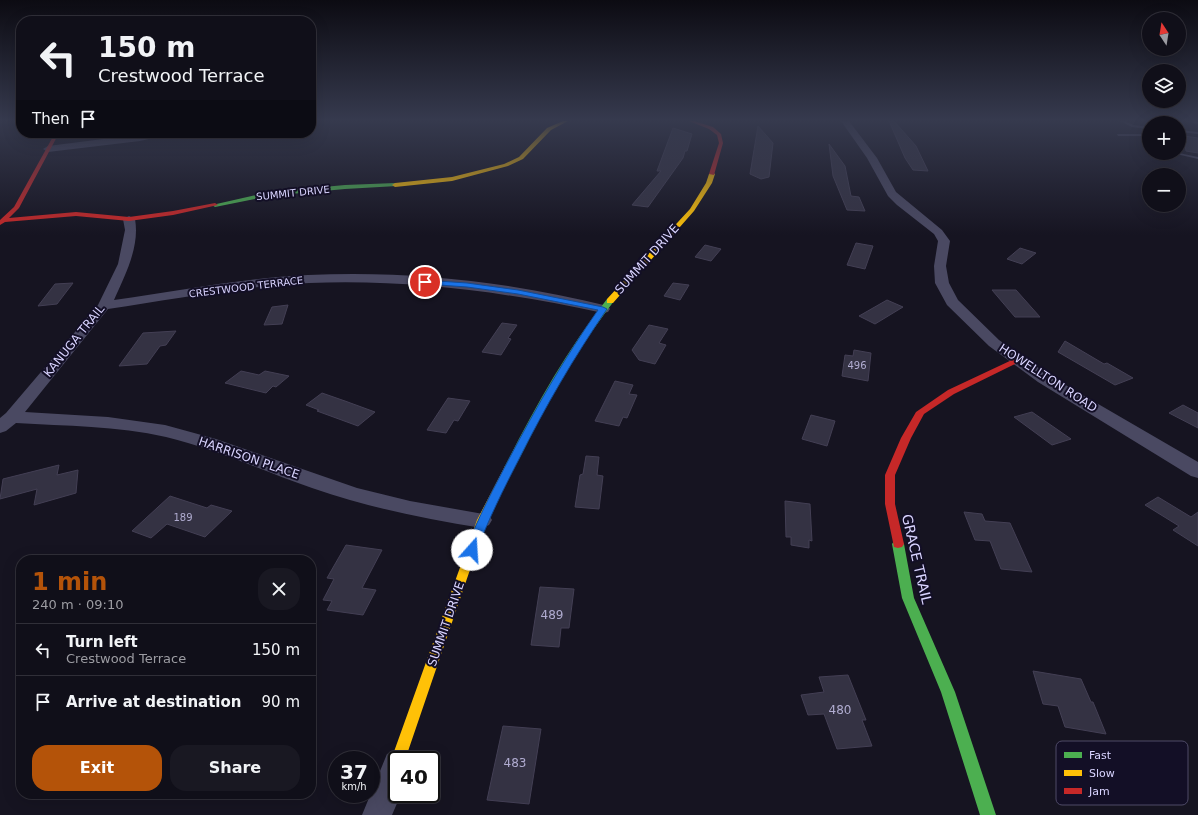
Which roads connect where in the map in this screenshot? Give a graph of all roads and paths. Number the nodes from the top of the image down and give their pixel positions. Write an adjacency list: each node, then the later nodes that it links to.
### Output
1 (42, 159): 6 (street)
2 (520, 159): 5 (street, SUMMIT DRIVE)
3 (716, 159): 8 (street, SUMMIT DRIVE)
4 (873, 159): 9 (street, HOWELLTON ROAD)
5 (129, 218): 6 (street, SUMMIT DRIVE); 7 (street, KANUGA TRAIL)
6 (2, 221)
7 (104, 306): 8 (street, CRESTWOOD TERRACE); 10 (street, KANUGA TRAIL)
8 (603, 309): 12 (street, SUMMIT DRIVE)
9 (1017, 361): 11 (street, HOWELLTON ROAD); 16 (street, GRACE TRAIL)
10 (6, 422): 12 (street, HARRISON PLACE)
11 (1198, 471)
12 (482, 520): 13 (street, SUMMIT DRIVE)
13 (401, 751)
14 (388, 791): 15 (street)
15 (376, 815)
16 (988, 815)

